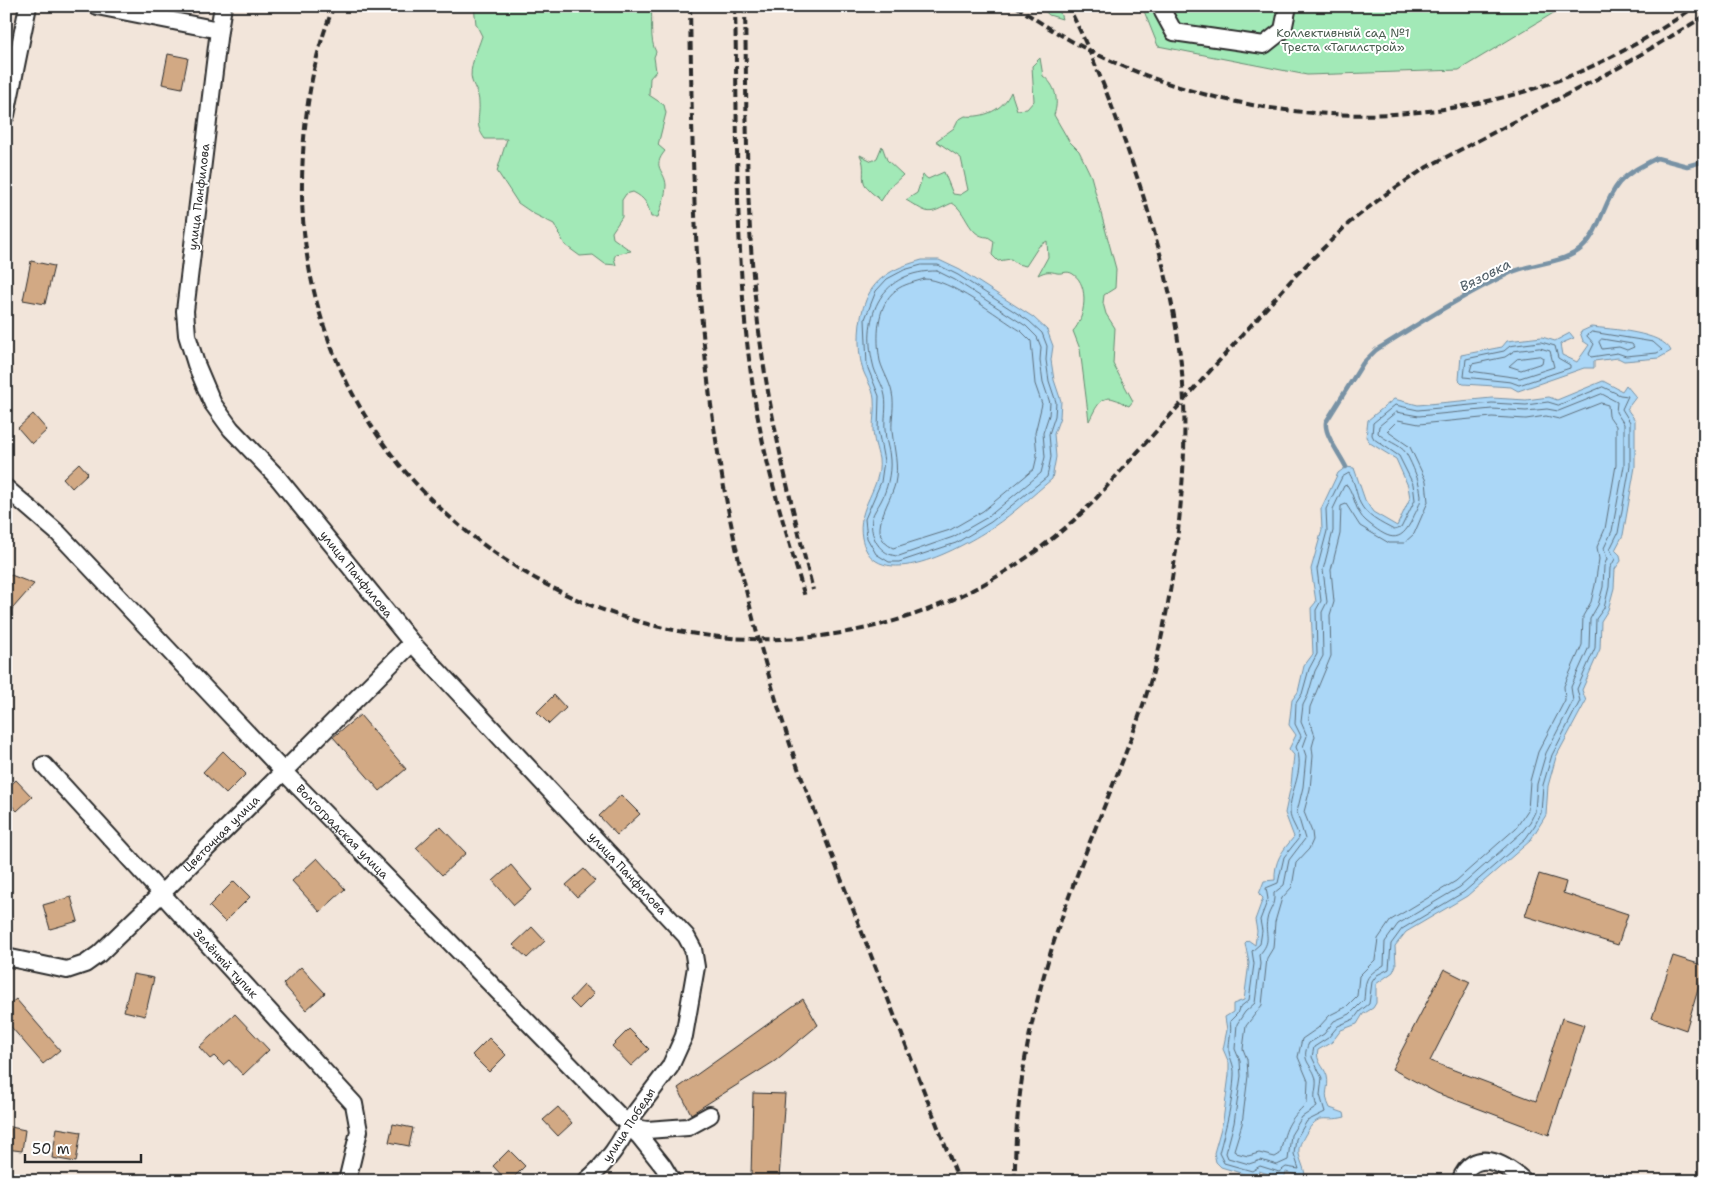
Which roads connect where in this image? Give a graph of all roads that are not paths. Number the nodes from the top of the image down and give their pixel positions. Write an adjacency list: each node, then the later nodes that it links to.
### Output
1 (28, 6): 7 (street)
2 (97, 6): 6 (street)
3 (223, 6): 6 (street, улица Панфилова)
4 (1163, 6): 5 (street)
5 (1288, 6)
6 (218, 30): 9 (street, улица Панфилова)
7 (6, 114)
8 (6, 488): 11 (street, Волгоградская улица)
9 (412, 643): 11 (street, Цветочная улица); 14 (street, улица Панфилова)
10 (44, 765): 12 (street, Зелёный тупик)
11 (284, 772): 12 (street, Цветочная улица); 16 (street, Волгоградская улица)
12 (162, 893): 13 (street, Цветочная улица); 17 (street, Зелёный тупик)
13 (6, 957)
14 (670, 1066): 16 (street, улица Победы)
15 (710, 1115): 16 (street)
16 (628, 1127): 18 (street, улица Победы); 19 (street, Волгоградская улица)
17 (347, 1181)
18 (586, 1181)
19 (672, 1181)
20 (1460, 1181): 21 (street)
21 (1524, 1181)

